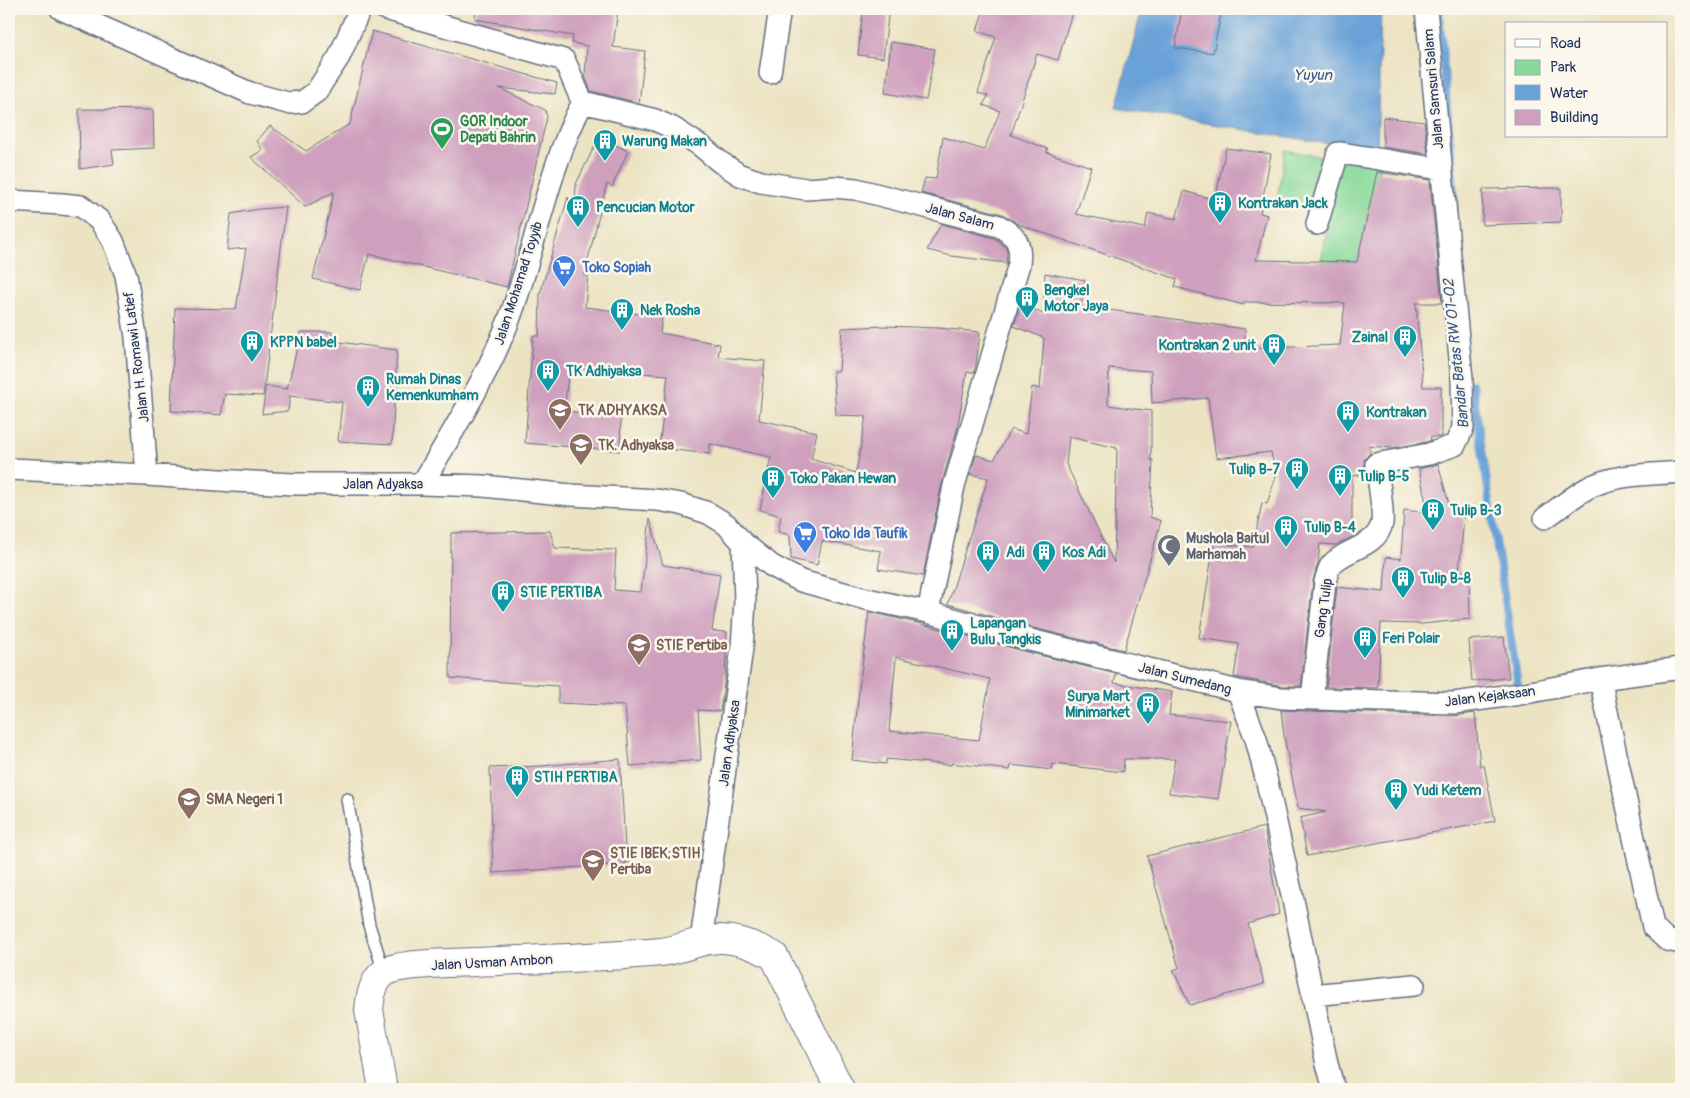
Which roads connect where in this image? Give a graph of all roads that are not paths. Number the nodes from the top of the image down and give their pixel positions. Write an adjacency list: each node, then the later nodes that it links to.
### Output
1 (61, 9): 2 (street)
2 (360, 9)
3 (385, 9): 7 (street)
4 (780, 9): 6 (street)
5 (1426, 9): 8 (street, Jalan Samsuri Salam)
6 (770, 73)
7 (583, 102): 15 (street, Jalan Mohamad Toyyib); 18 (street, Jalan Salam)
8 (1440, 169): 10 (street, Jalan Samsuri Salam); 11 (street, Jalan Samsuri Salam)
9 (9, 201): 14 (street, Jalan H. Romawi Latief)
10 (1318, 224)
11 (1463, 428): 22 (street, Gang Tulip)
12 (9, 470): 14 (street, Jalan Adyaksa)
13 (1681, 472): 16 (street)
14 (147, 475): 15 (street, Jalan Adyaksa)
15 (422, 484): 17 (street, Jalan Adyaksa)
16 (1545, 518)
17 (744, 544): 18 (street, Jalan Sumedang); 24 (street, Jalan Adhyaksa)
18 (928, 612): 21 (street, Jalan Sumedang)
19 (1681, 668): 20 (street, Jalan Kejaksaan)
20 (1600, 679): 22 (street, Jalan Kejaksaan); 25 (street)
21 (1238, 691): 22 (street, Jalan Kejaksaan); 28 (street, Jalan Sumedang)
22 (1312, 699)
23 (347, 799): 26 (lane)
24 (712, 940): 26 (street, Jalan Usman Ambon); 30 (street)
25 (1681, 943)
26 (384, 972): 29 (street)
27 (1414, 985): 28 (street)
28 (1312, 995): 31 (street, Jalan Sumedang)
29 (383, 1089)
30 (840, 1089)
31 (1334, 1089)

